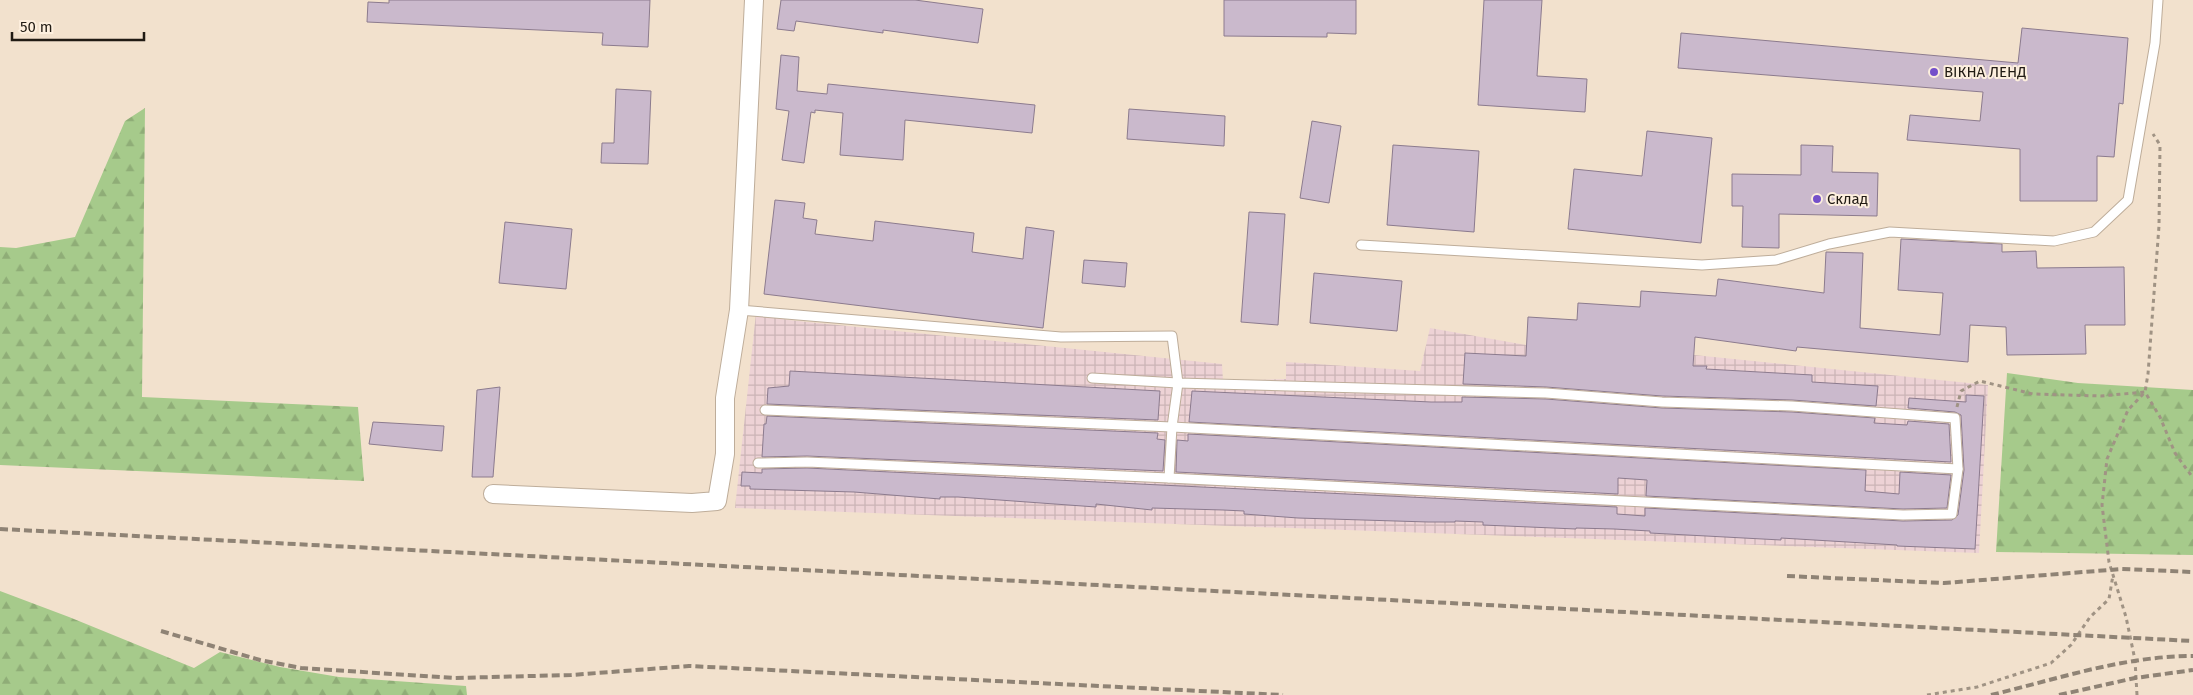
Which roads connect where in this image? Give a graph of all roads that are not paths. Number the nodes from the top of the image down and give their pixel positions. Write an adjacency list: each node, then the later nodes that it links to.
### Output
1 (754, 0): 4 (street)
2 (2158, 0): 3 (lane)
3 (1361, 245)
4 (739, 310): 6 (lane); 12 (street)
5 (1092, 378): 6 (lane)
6 (1178, 383): 8 (lane); 10 (lane)
7 (765, 410): 8 (lane)
8 (1172, 427): 10 (lane); 11 (lane)
9 (758, 463): 11 (lane)
10 (1958, 469): 11 (lane)
11 (1169, 478)
12 (493, 494)

